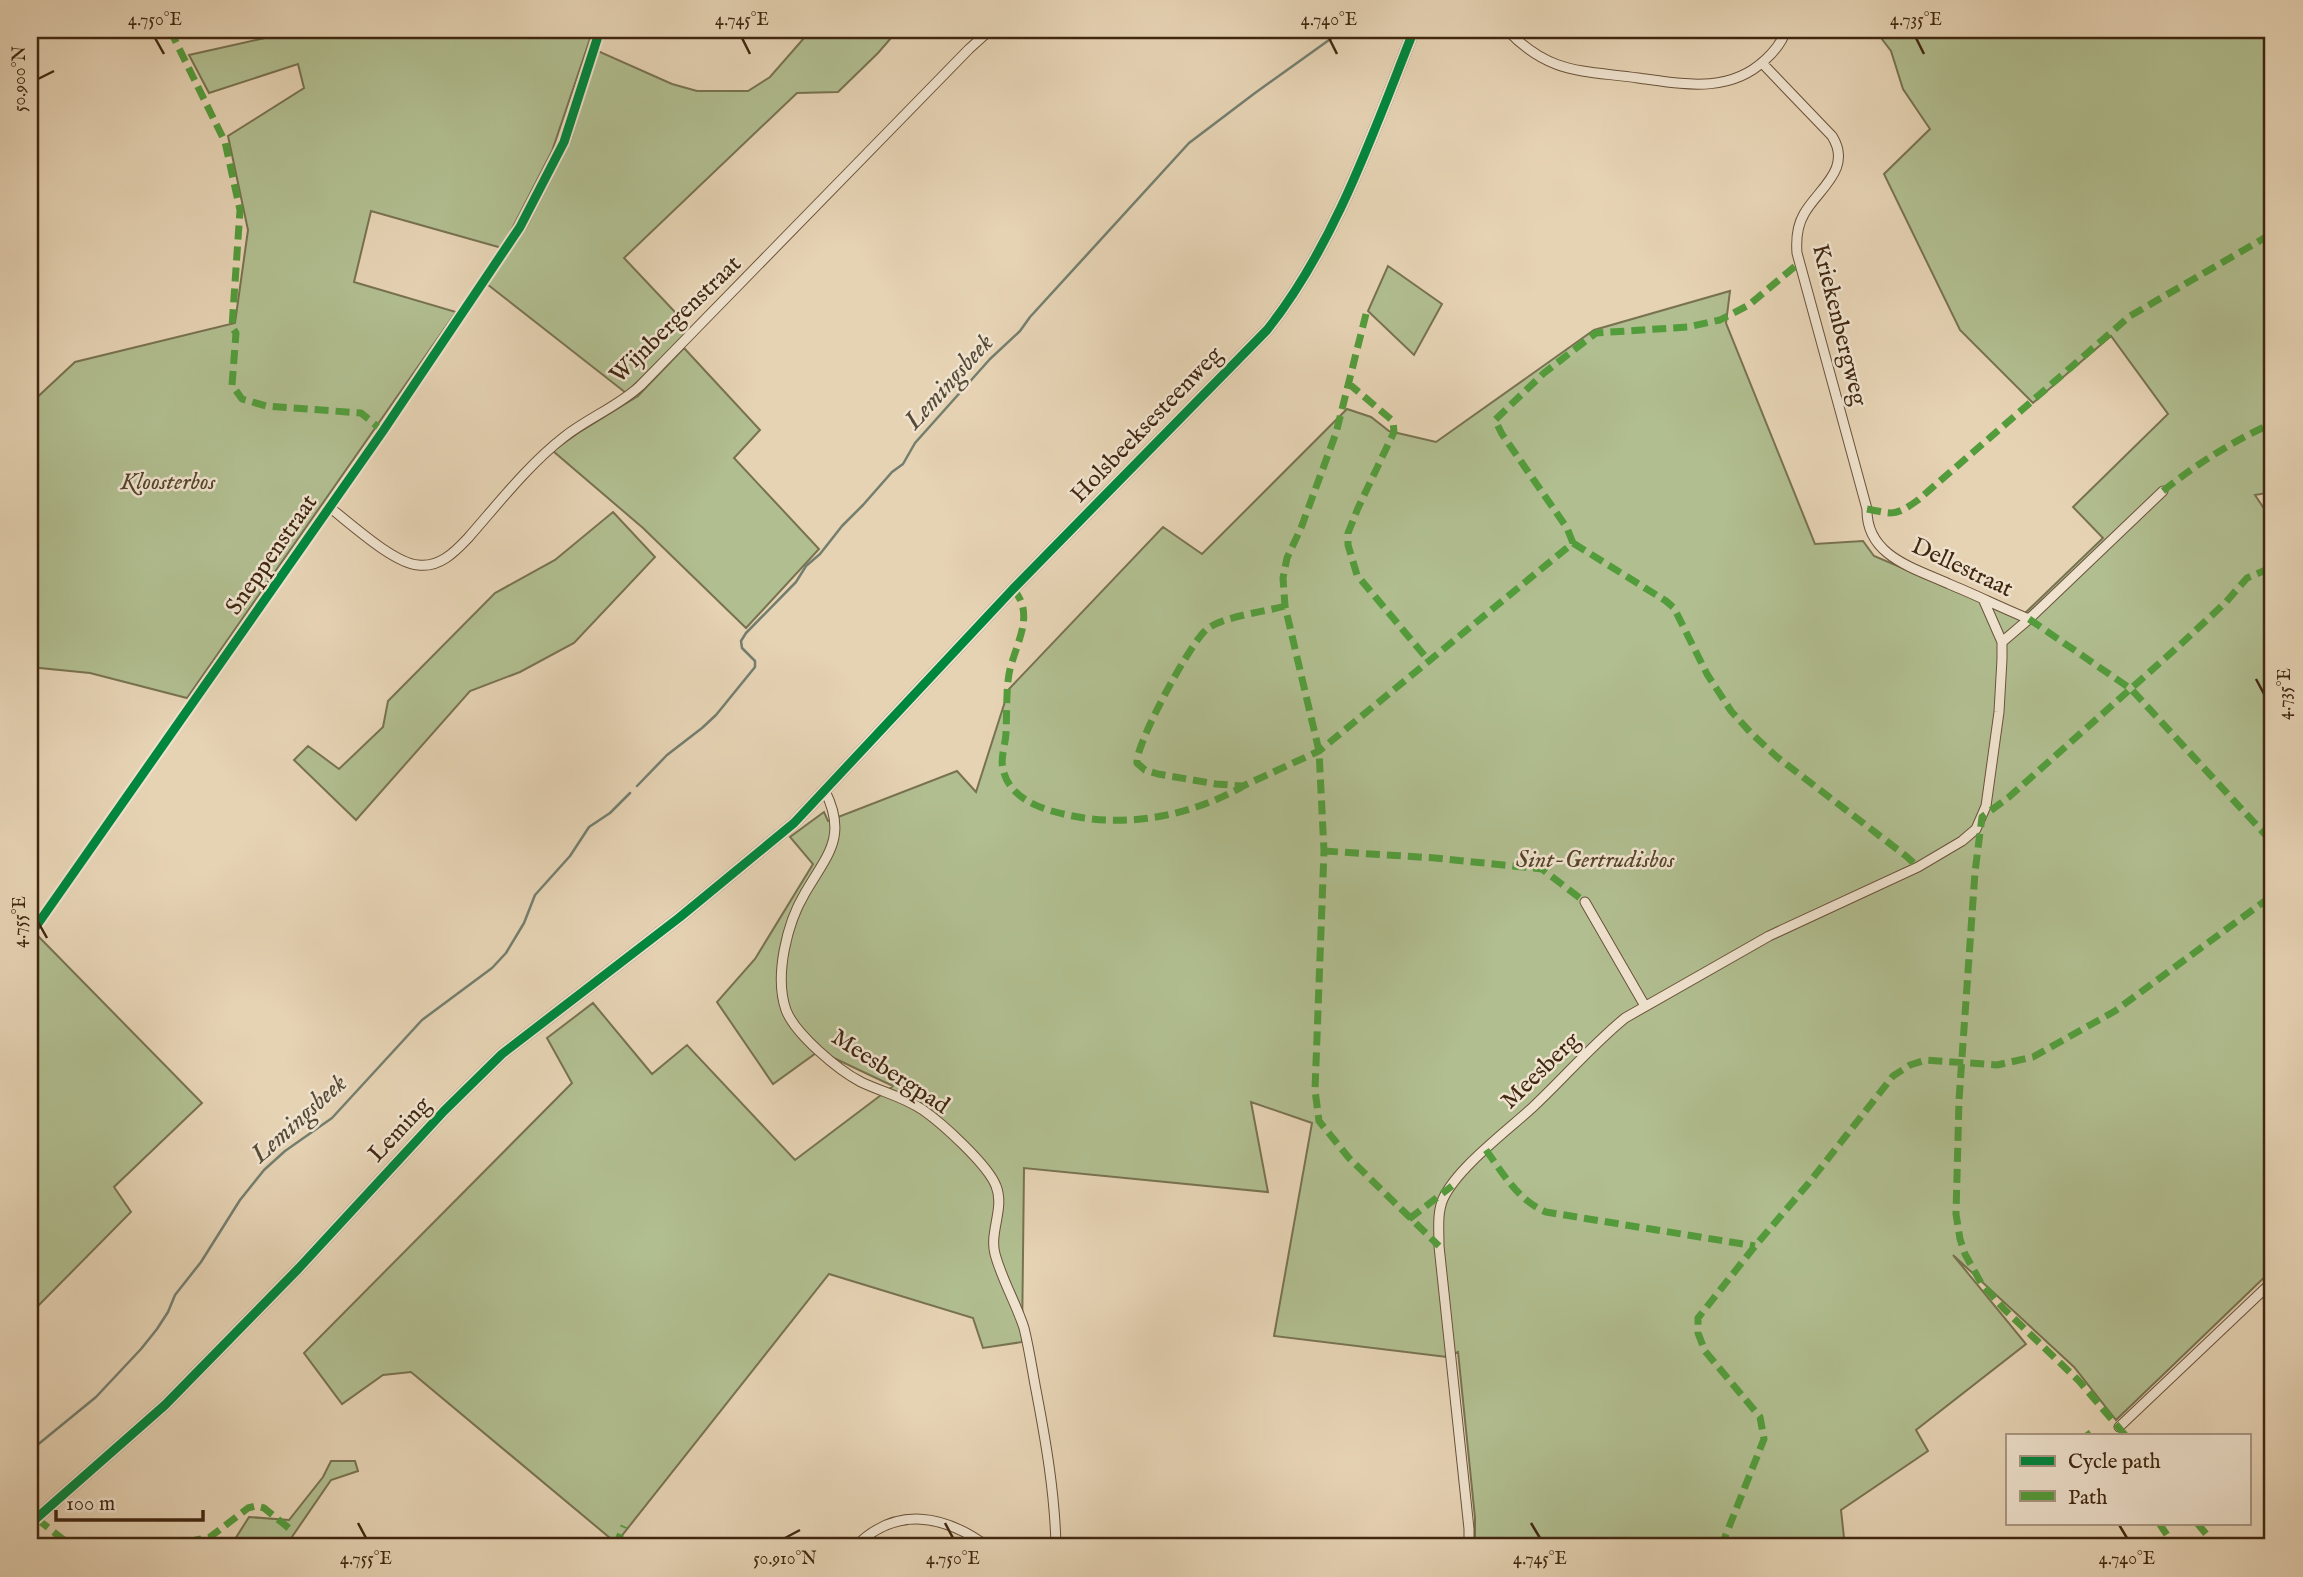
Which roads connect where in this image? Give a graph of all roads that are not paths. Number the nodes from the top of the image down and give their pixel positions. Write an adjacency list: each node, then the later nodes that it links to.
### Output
1 (990, 30): 8 (street, Wijnbergenstraat)
2 (1414, 30): 14 (street, Holsbeeksesteenweg)
3 (1507, 30): 5 (street)
4 (1786, 30): 5 (street)
5 (1762, 63): 9 (street, Kriekenbergweg)
6 (383, 431): 8 (street, Sneppenstraat)
7 (2163, 491): 11 (street, Dellestraat)
8 (329, 507): 13 (street, Sneppenstraat)
9 (1867, 509): 10 (street, Dellestraat)
10 (1984, 601): 11 (street, Dellestraat); 12 (street)
11 (2029, 619): 12 (street, Dellestraat)
12 (2002, 642): 16 (street, Meesberg)
13 (194, 701)
14 (825, 791): 19 (street, Leming); 22 (street, Meesbergpad)
15 (1586, 902): 16 (street)
16 (1645, 1006): 23 (street, Meesberg)
17 (2273, 1281): 18 (street)
18 (2119, 1427)
19 (30, 1524)
20 (856, 1547): 21 (street)
21 (988, 1547)
22 (1056, 1547)
23 (1469, 1547)

